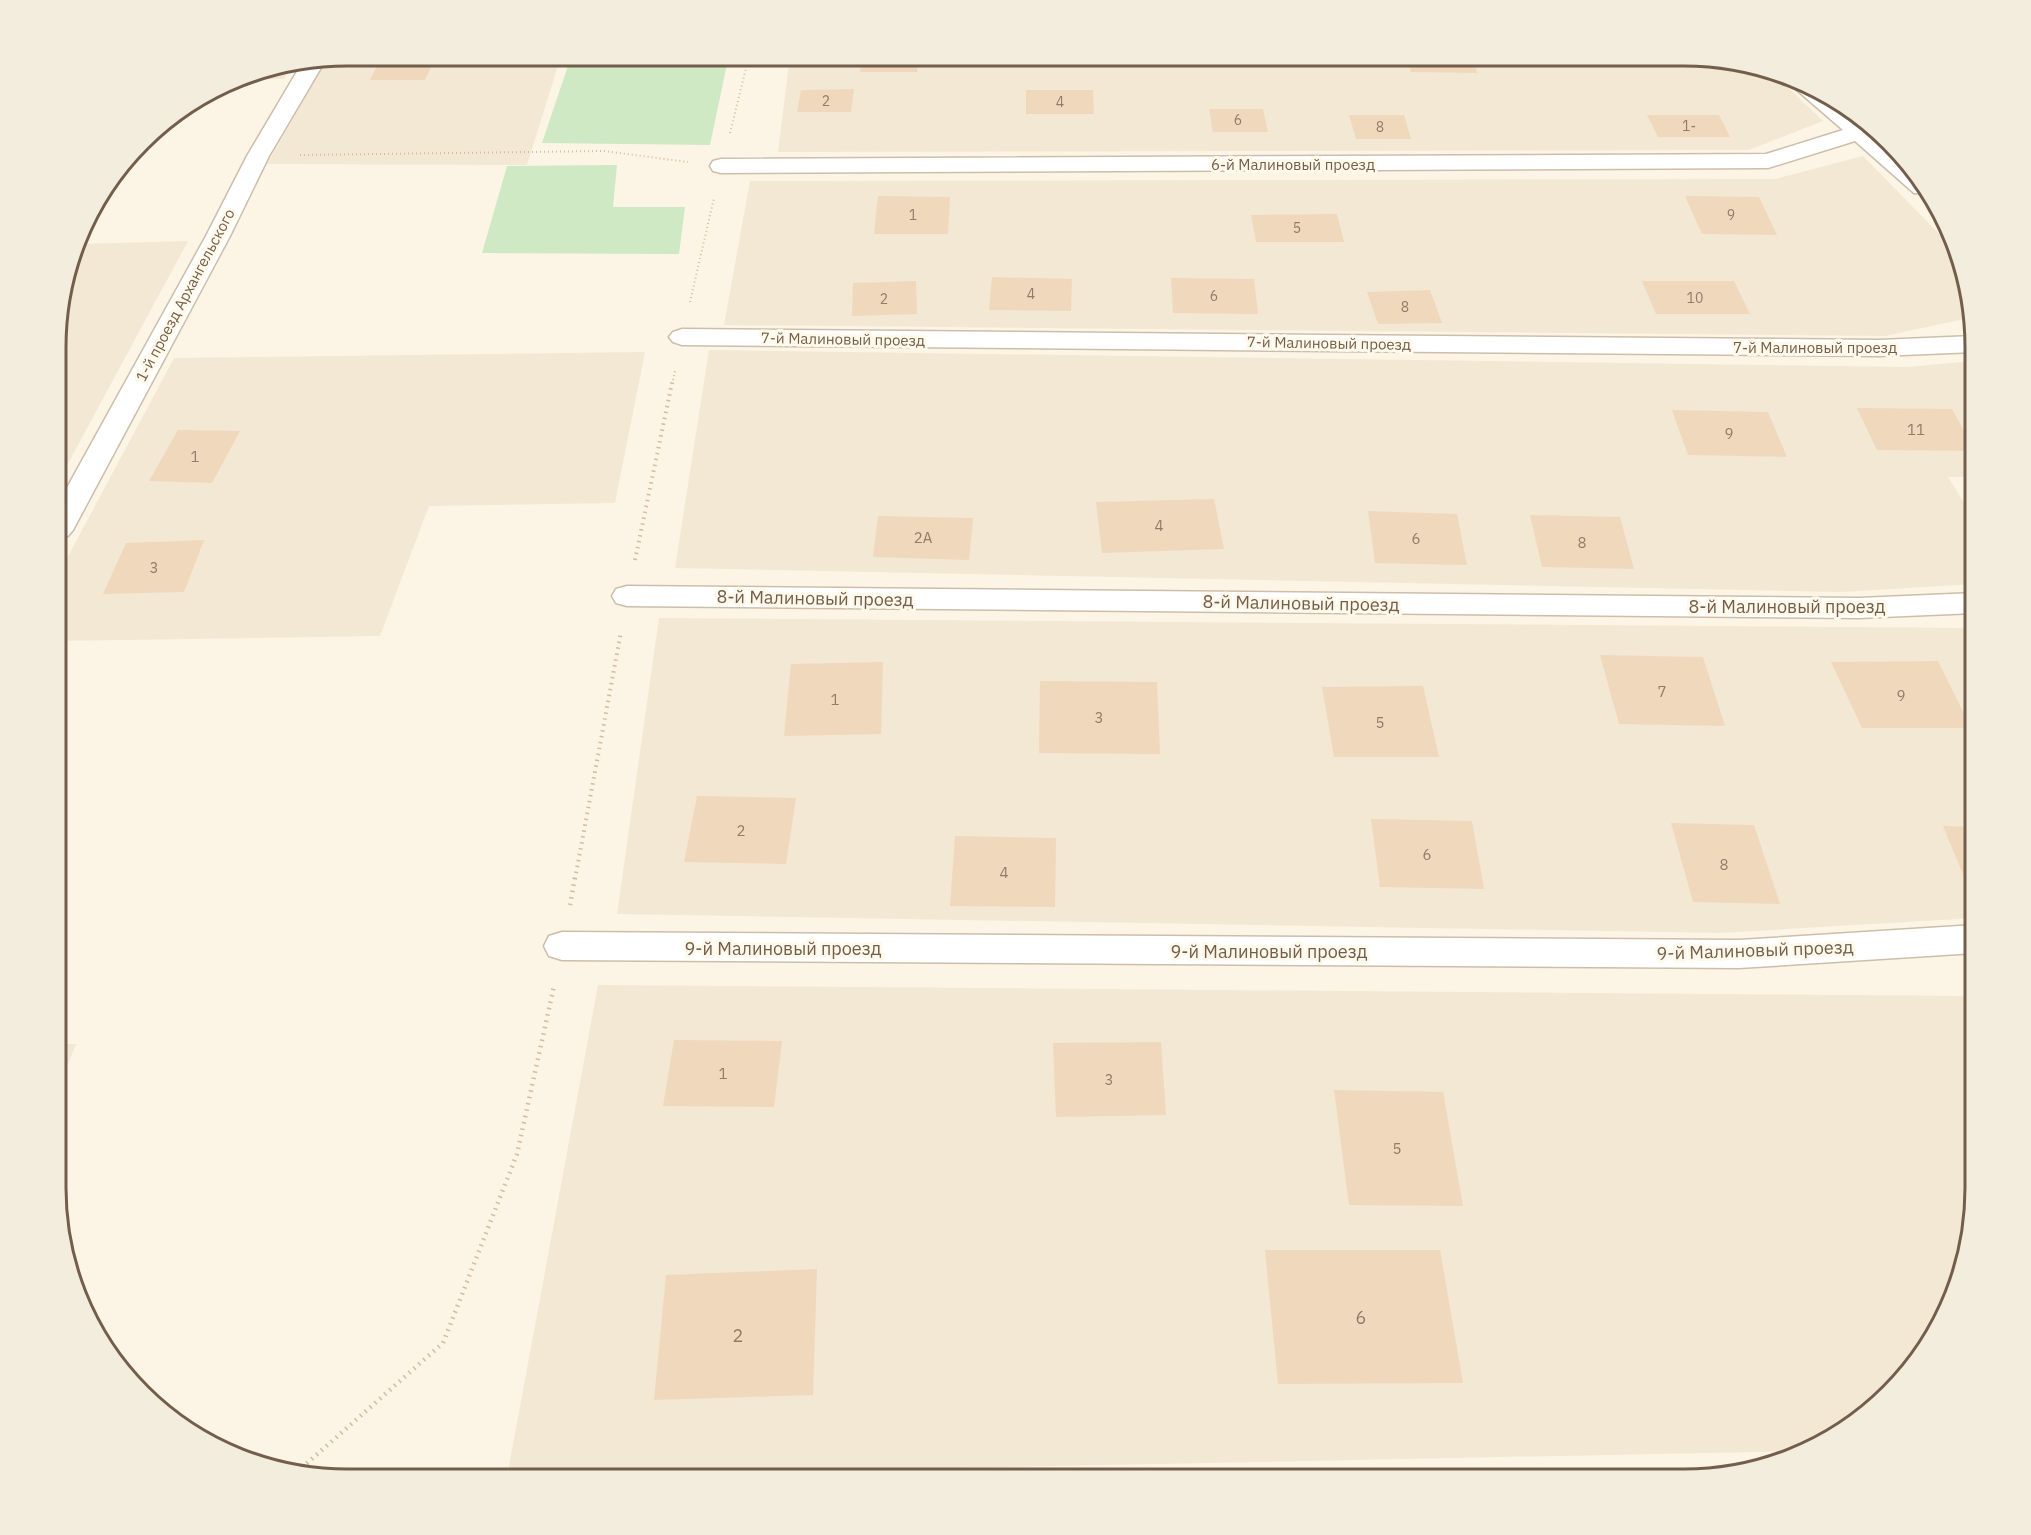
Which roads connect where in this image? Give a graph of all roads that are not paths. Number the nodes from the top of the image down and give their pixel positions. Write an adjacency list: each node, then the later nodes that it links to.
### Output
1 (310, 68): 6 (street, 1-й проезд Архангельского)
2 (1864, 131): 3 (street, 6-й Малиновый проезд)
3 (721, 166)
4 (682, 337): 5 (street, 7-й Малиновый проезд)
5 (1965, 344)
6 (66, 516)
7 (627, 596): 8 (street, 8-й Малиновый проезд)
8 (1965, 603)
9 (1965, 940): 10 (street, 9-й Малиновый проезд)
10 (562, 946)

